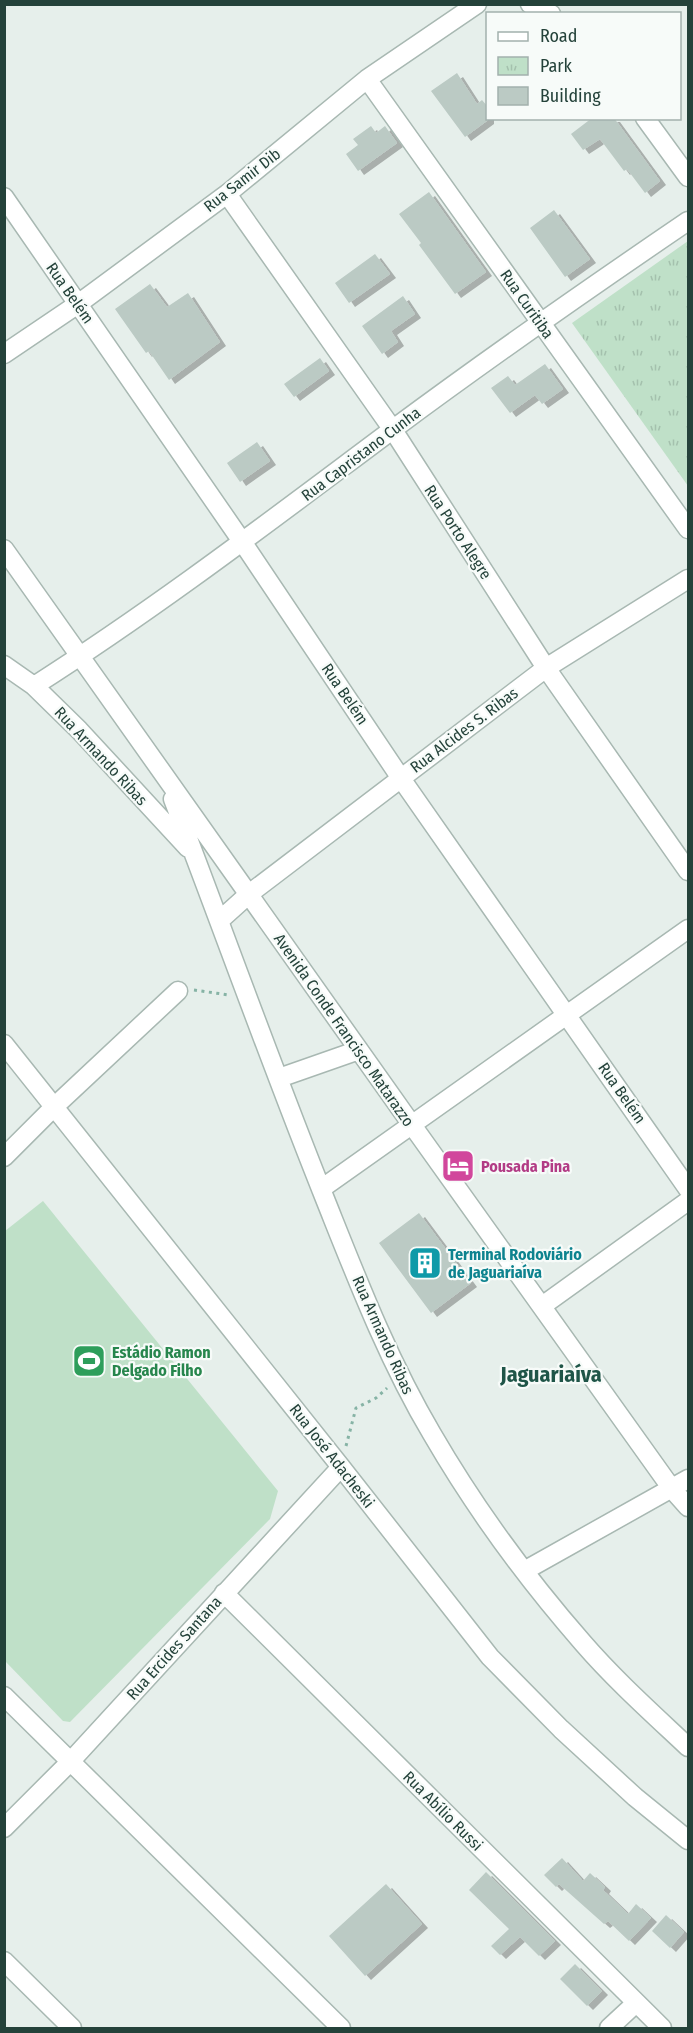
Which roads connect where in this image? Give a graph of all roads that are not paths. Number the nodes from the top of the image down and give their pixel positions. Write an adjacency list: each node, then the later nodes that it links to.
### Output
1 (477, 4): 4 (street, Rua Samir Dib)
2 (530, 4): 3 (street)
3 (547, 12)
4 (367, 78): 7 (street, Rua Samir Dib); 11 (street, Rua Curitiba)
5 (646, 120): 6 (street)
6 (688, 177)
7 (227, 194): 10 (street, Rua Samir Dib); 13 (street, Rua Porto Alegre)
8 (4, 197): 10 (street, Rua Belém)
9 (688, 221): 11 (street, Rua Capristano Cunha)
10 (78, 304): 12 (street, Rua Samir Dib); 15 (street, Rua Belém)
11 (540, 322): 13 (street, Rua Capristano Cunha); 14 (street, Rua Curitiba)
12 (4, 354)
13 (393, 430): 15 (street, Rua Capristano Cunha); 20 (street, Rua Porto Alegre)
14 (688, 529)
15 (243, 543): 18 (street, Rua Capristano Cunha); 23 (street, Rua Belém)
16 (4, 549): 18 (street, Avenida Conde Francisco Matarazzo)
17 (688, 579): 20 (street, Rua Alcides S. Ribas)
18 (80, 657): 21 (street, Rua Capristano Cunha); 22 (street, Avenida Conde Francisco Matarazzo)
19 (4, 665): 21 (street, Rua Armando Ribas)
20 (546, 668): 23 (street, Rua Alcides S. Ribas); 25 (street, Rua Porto Alegre)
21 (34, 686): 24 (street, Rua Armando Ribas)
22 (163, 773): 24 (street, Rua Armando Ribas); 26 (street, Avenida Conde Francisco Matarazzo)
23 (400, 777): 26 (street, Rua Alcides S. Ribas); 30 (street, Rua Belém)
24 (194, 854): 27 (street, Rua Armando Ribas)
25 (688, 871)
26 (249, 894): 27 (street, Rua Alcides S. Ribas); 32 (street, Avenida Conde Francisco Matarazzo)
27 (219, 921): 33 (street, Rua Armando Ribas)
28 (688, 928): 30 (street)
29 (178, 990): 34 (street)
30 (567, 1015): 35 (street); 38 (street, Rua Belém)
31 (4, 1044): 34 (street, Rua José Adacheski)
32 (359, 1050): 33 (street); 35 (street, Avenida Conde Francisco Matarazzo)
33 (279, 1078): 37 (street, Rua Armando Ribas)
34 (54, 1107): 36 (street); 41 (street, Rua José Adacheski)
35 (412, 1125): 37 (street); 40 (street, Avenida Conde Francisco Matarazzo)
36 (4, 1157)
37 (321, 1189): 45 (street, Rua Armando Ribas)
38 (688, 1189)
39 (688, 1201): 40 (street)
40 (542, 1306): 43 (street, Avenida Conde Francisco Matarazzo)
41 (341, 1467): 46 (street, Rua Ercides Santana); 51 (street, Rua José Adacheski)
42 (688, 1479): 43 (street)
43 (672, 1489): 44 (street, Avenida Conde Francisco Matarazzo); 45 (street)
44 (688, 1507)
45 (524, 1571): 48 (street, Rua Armando Ribas)
46 (224, 1593): 49 (street, Rua Ercides Santana); 53 (street, Rua Abílio Russi)
47 (4, 1696): 49 (street)
48 (688, 1747)
49 (70, 1762): 50 (street, Rua Ercides Santana); 55 (street)
50 (4, 1828)
51 (688, 1840)
52 (4, 1961): 54 (street)
53 (636, 2003): 56 (street); 57 (street, Rua Abílio Russi)
54 (72, 2028)
55 (341, 2028)
56 (609, 2028)
57 (662, 2028)

